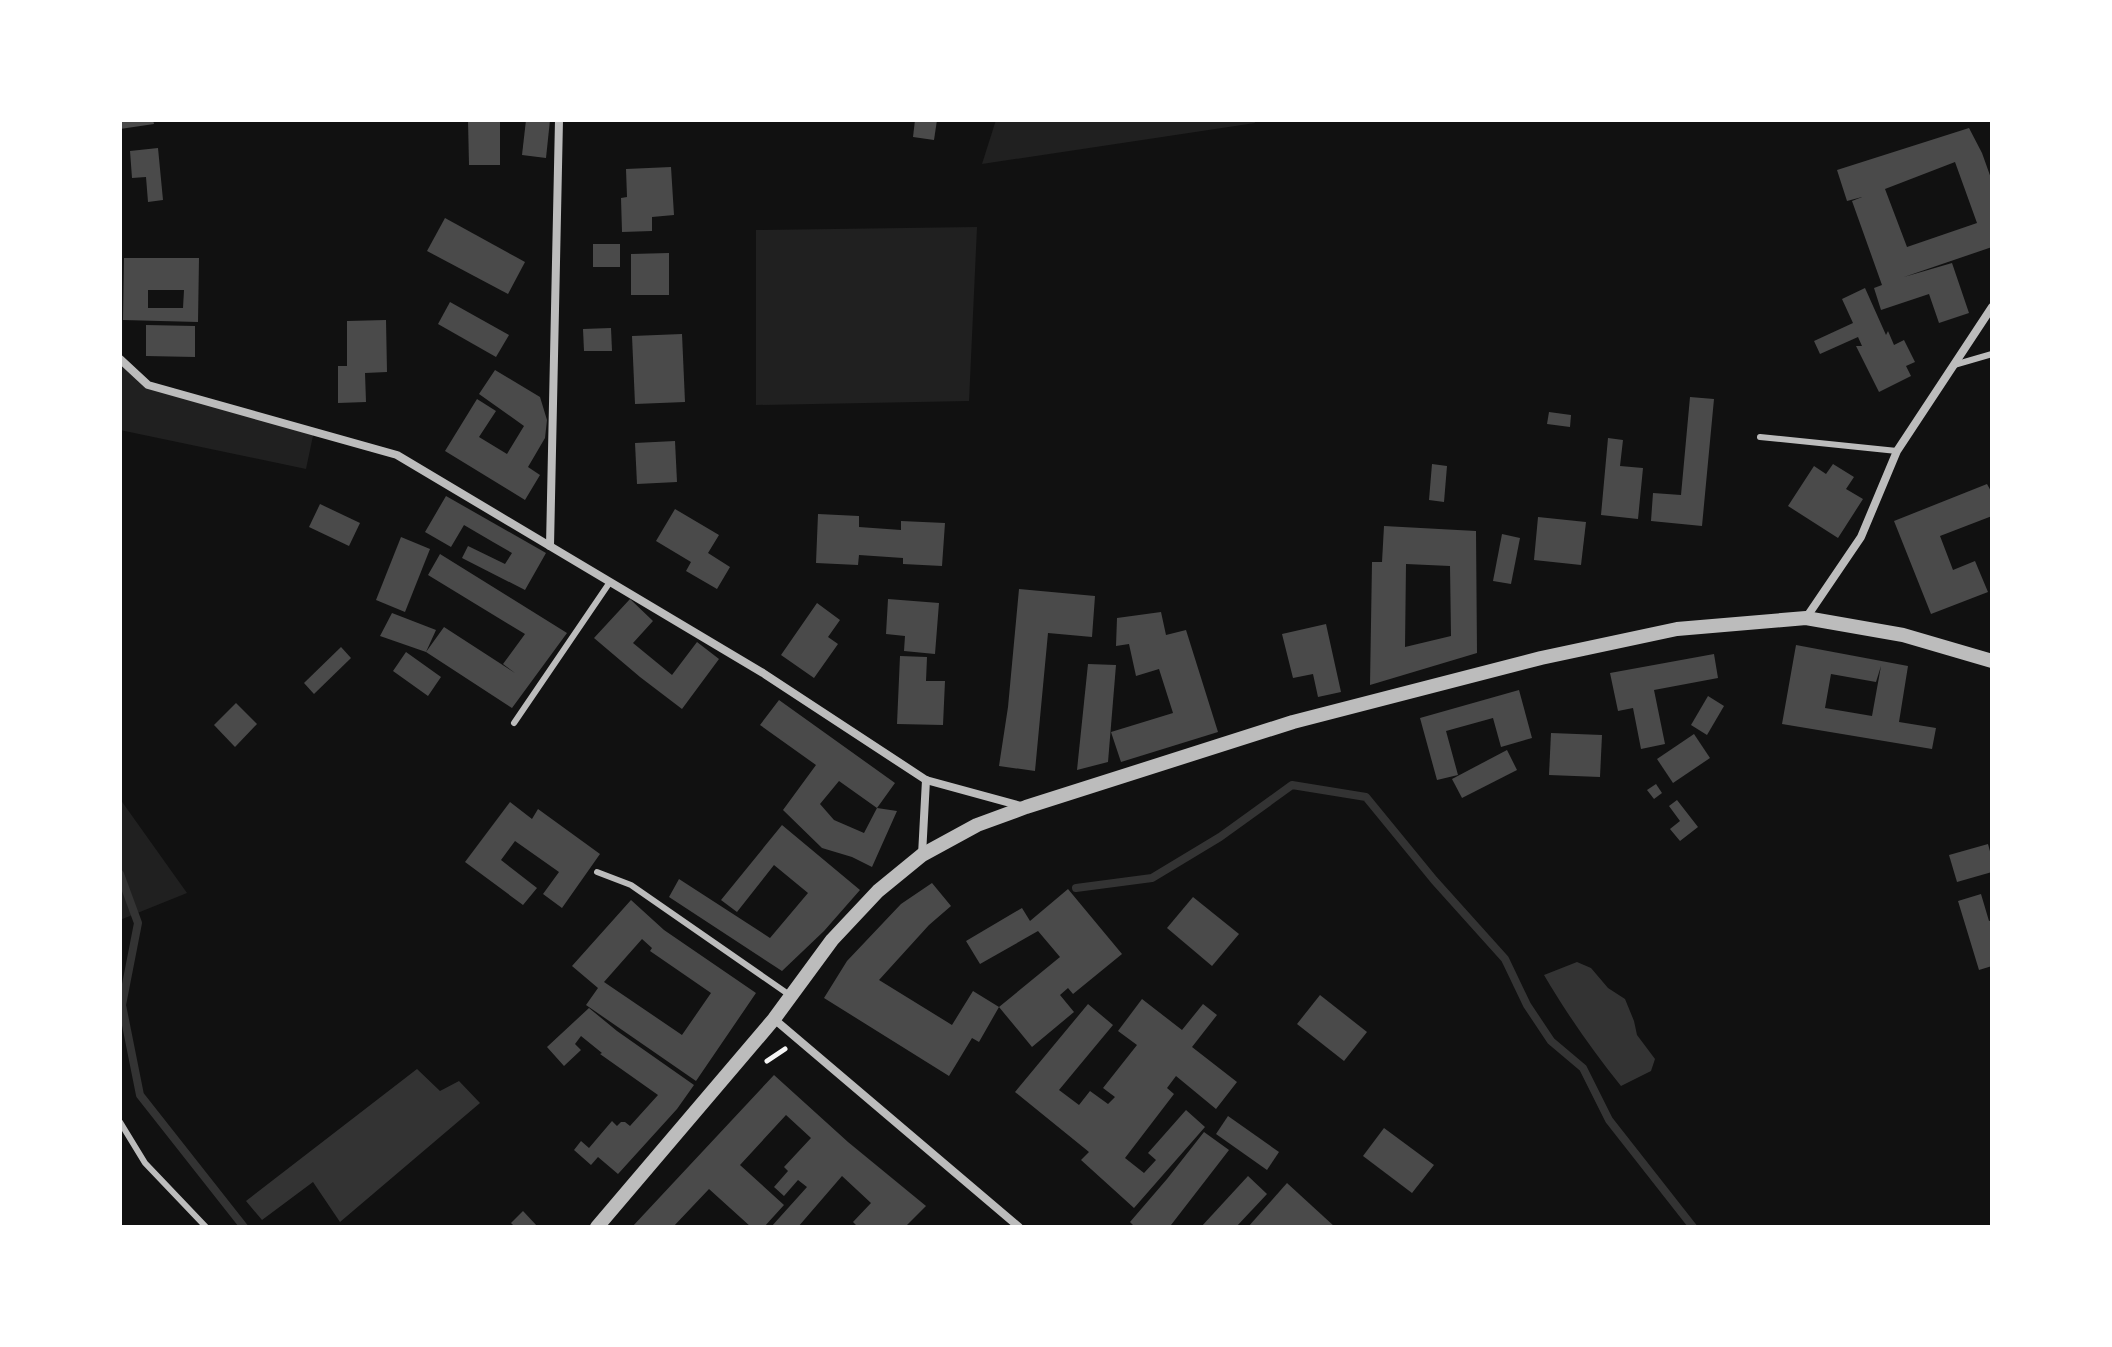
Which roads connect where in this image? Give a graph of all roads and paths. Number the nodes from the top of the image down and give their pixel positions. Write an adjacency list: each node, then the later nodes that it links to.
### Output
1 (559, 120): 8 (street)
2 (1992, 307): 5 (street)
3 (1992, 354): 5 (lane)
4 (120, 359): 8 (street)
5 (1954, 365): 7 (street)
6 (1760, 437): 7 (lane)
7 (1897, 451): 10 (street)
8 (550, 546): 9 (street)
9 (610, 582): 12 (lane); 13 (street)
10 (1806, 618): 11 (street); 14 (street)
11 (1992, 661)
12 (514, 723)
13 (926, 780): 14 (street); 15 (street)
14 (1026, 807): 15 (street)
15 (922, 855): 17 (street)
16 (597, 872): 17 (lane)
17 (791, 996): 18 (street)
18 (774, 1019): 19 (street); 23 (street)
19 (796, 1038): 20 (path); 24 (street)
20 (757, 1072)
21 (120, 1122): 22 (lane)
22 (206, 1227)
23 (597, 1227)
24 (1019, 1227)

